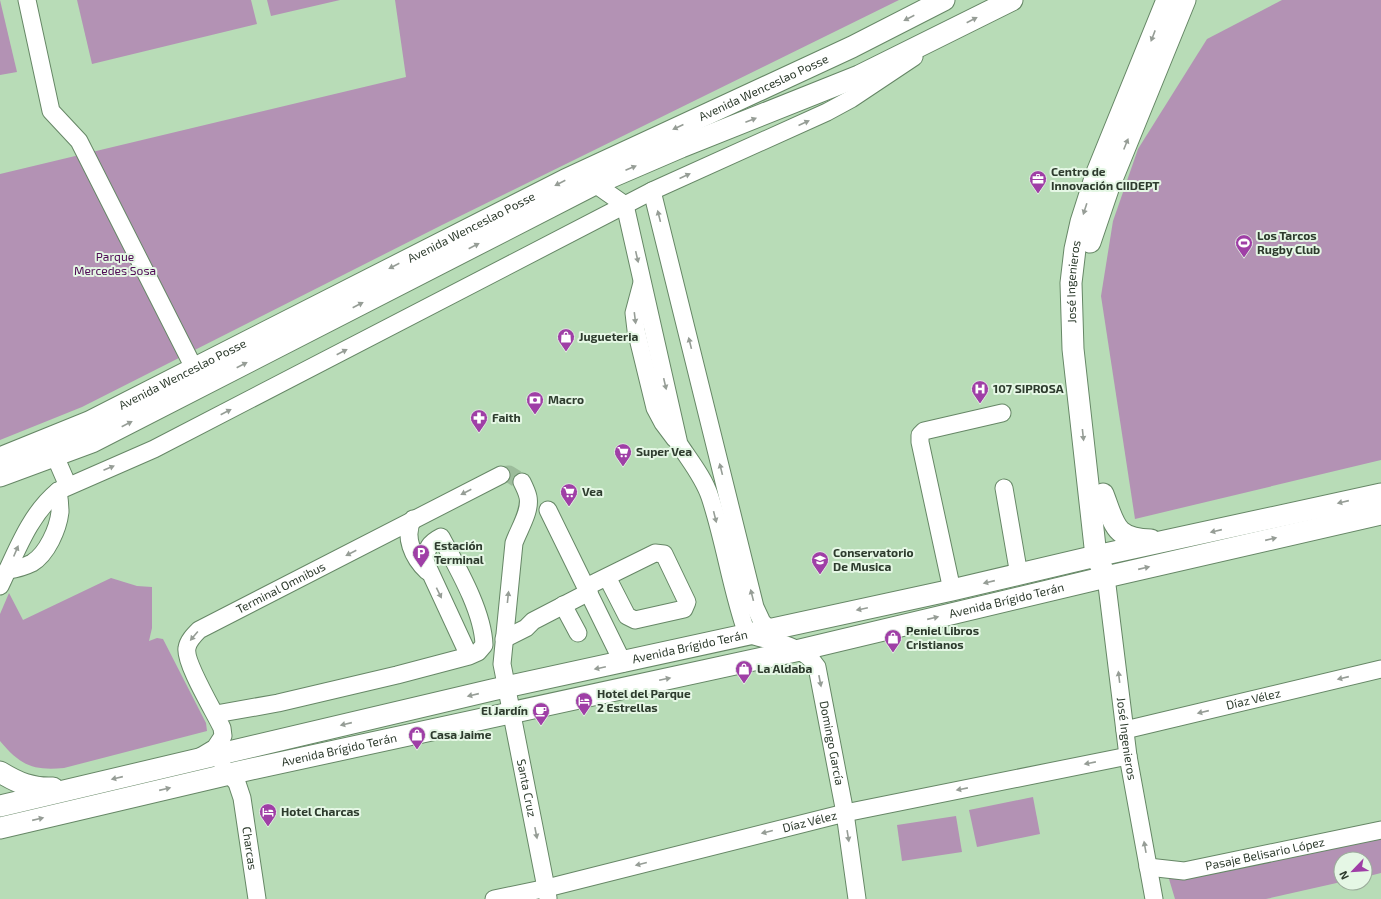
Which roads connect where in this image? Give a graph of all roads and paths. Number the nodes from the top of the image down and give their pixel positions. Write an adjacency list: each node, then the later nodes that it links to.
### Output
1 (27, 0): 10 (street)
2 (944, 0): 10 (main road, Avenida Wenceslao Posse, one-way to 10)
3 (1012, 0): 6 (main road, one-way to 3)
4 (1167, 0): 19 (main road, José Ingenieros, one-way to 19)
5 (1185, 0): 19 (main road, José Ingenieros, one-way to 5)
6 (951, 30): 7 (main road, one-way to 6); 8 (street, one-way to 6)
7 (595, 184): 9 (street); 12 (main road, one-way to 7)
8 (652, 191): 9 (street); 35 (street, one-way to 8)
9 (625, 205): 17 (street, one-way to 9); 38 (street, one-way to 38)
10 (194, 368): 13 (main road, Avenida Wenceslao Posse)
11 (1002, 413): 33 (street)
12 (55, 456): 15 (main road); 17 (street)
13 (0, 458)
14 (501, 474): 22 (street, Terminal Omnibus, one-way to 22)
15 (0, 476)
16 (522, 482): 37 (street, one-way to 16)
17 (63, 488): 26 (street, one-way to 17); 26 (street)
18 (1004, 488): 28 (street)
19 (1097, 500): 23 (main road); 24 (main road, José Ingenieros); 25 (main road)
20 (1380, 502): 23 (main road, Avenida Brígido Terán, one-way to 23); 30 (main road, Avenida Brígido Terán, one-way to 20)
21 (548, 510): 32 (street)
22 (413, 519): 27 (street); 45 (street, Terminal Omnibus, one-way to 45)
23 (1176, 540): 24 (main road, Avenida Brígido Terán)
24 (1103, 554): 25 (main road, Avenida Brígido Terán); 30 (main road, José Ingenieros)
25 (1044, 568): 28 (main road, Avenida Brígido Terán)
26 (8, 570): 31 (street)
27 (429, 573): 40 (street, one-way to 40); 40 (street)
28 (1019, 575): 33 (main road, Avenida Brígido Terán, one-way to 33)
29 (607, 577): 29 (street); 32 (street)
30 (1106, 577): 39 (main road, Avenida Brígido Terán, one-way to 30); 46 (street, José Ingenieros, one-way to 30)
31 (0, 586)
32 (588, 590): 34 (street); 41 (street)
33 (952, 590): 35 (main road, Avenida Brígido Terán, one-way to 35)
34 (564, 605): 36 (street); 37 (street)
35 (769, 629): 38 (main road, Avenida Brígido Terán)
36 (578, 633)
37 (505, 634): 43 (street)
38 (747, 634): 39 (street, Domingo García); 41 (main road, Avenida Brígido Terán)
39 (800, 650): 44 (main road, Avenida Brígido Terán, one-way to 39); 55 (street, Domingo García, one-way to 55)
40 (469, 656): 45 (street)
41 (623, 662): 43 (main road, Avenida Brígido Terán, one-way to 43)
42 (1381, 669): 46 (street, Díaz Vélez, one-way to 46)
43 (506, 688): 44 (street, Santa Cruz); 48 (main road, Avenida Brígido Terán, one-way to 48)
44 (512, 712): 49 (main road, Avenida Brígido Terán); 59 (street, Santa Cruz, one-way to 59)
45 (216, 714): 48 (street, Terminal Omnibus)
46 (1125, 730): 47 (street, José Ingenieros)
47 (1128, 756): 55 (street, Díaz Vélez, one-way to 55); 58 (street, José Ingenieros, one-way to 47)
48 (196, 760): 51 (street, Charcas); 52 (main road, Avenida Brígido Terán, one-way to 52)
49 (271, 765): 51 (main road, Avenida Brígido Terán); 53 (street)
50 (0, 772): 52 (main road)
51 (230, 774): 53 (street, Charcas); 56 (main road, Avenida Brígido Terán, one-way to 51)
52 (87, 785): 54 (main road, Avenida Brígido Terán)
53 (242, 798): 60 (street, Charcas)
54 (0, 806)
55 (845, 813): 59 (street, Díaz Vélez, one-way to 59); 62 (street, Domingo García, one-way to 62)
56 (0, 828)
57 (1381, 830): 58 (street, Pasaje Belisario López)
58 (1148, 867): 63 (street, José Ingenieros)
59 (548, 893): 61 (street, Díaz Vélez)
60 (257, 899)
61 (494, 899)
62 (857, 899)
63 (1154, 899)

